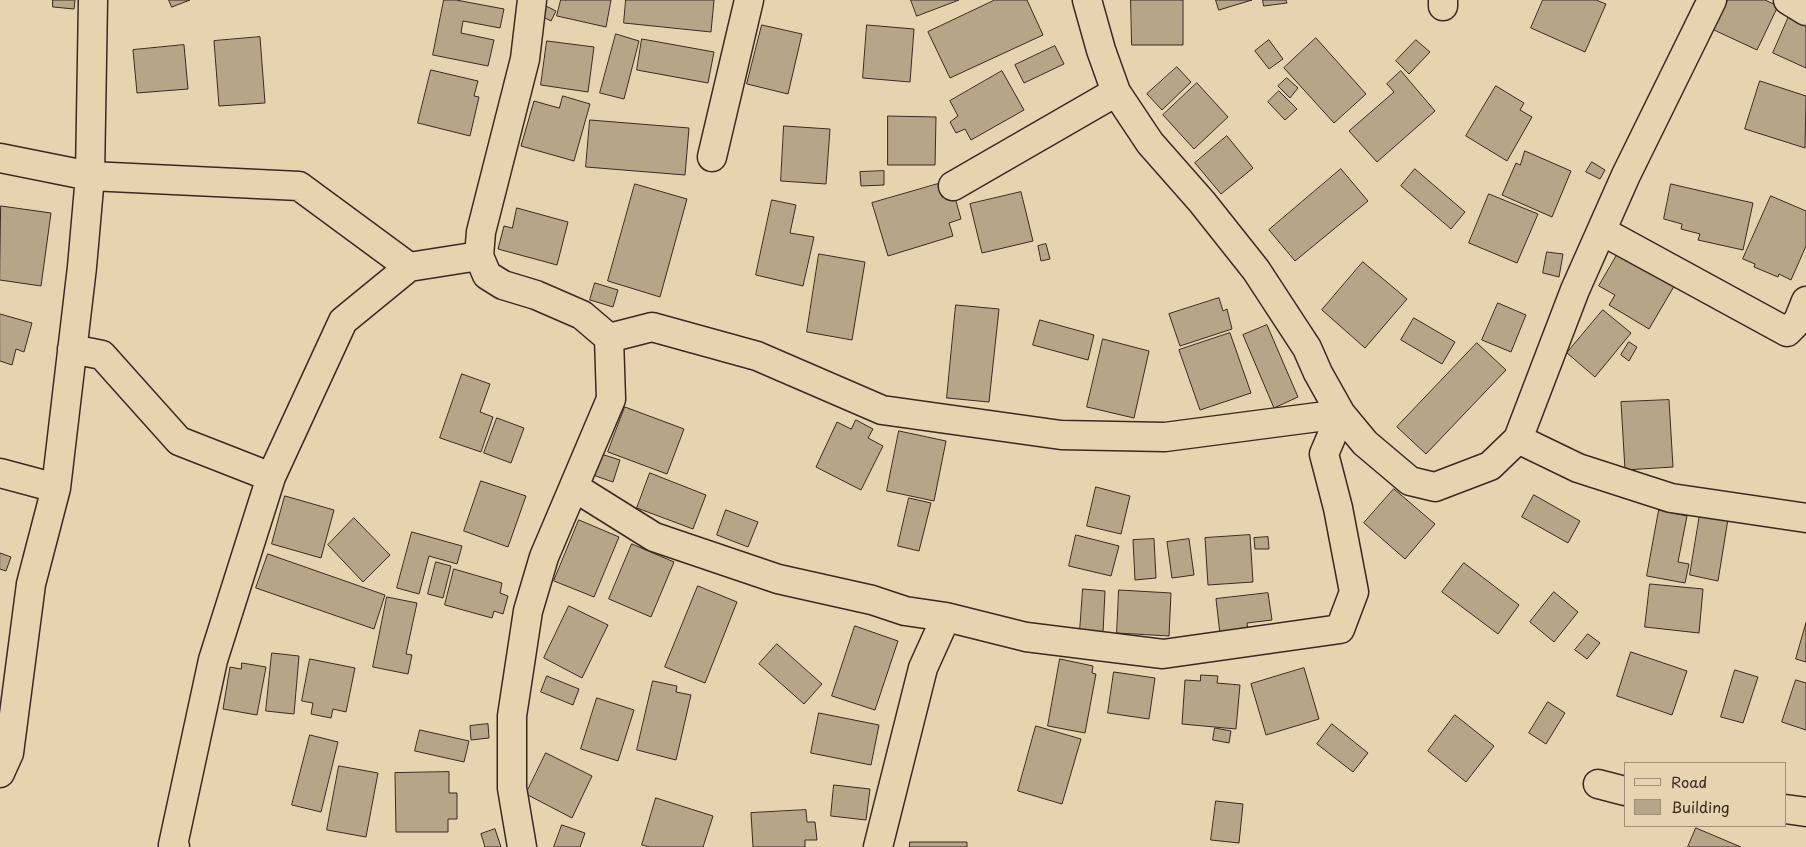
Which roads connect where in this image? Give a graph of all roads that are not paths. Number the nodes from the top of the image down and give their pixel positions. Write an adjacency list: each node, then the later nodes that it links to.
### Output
1 (92, 0): 11 (street)
2 (532, 0): 14 (street)
3 (749, 0): 9 (street)
4 (1088, 0): 8 (street)
5 (1712, 0): 13 (street)
6 (1788, 0): 7 (street)
7 (1806, 11)
8 (1116, 92): 12 (street); 19 (street)
9 (712, 157)
10 (0, 158): 11 (street)
11 (90, 176): 15 (street); 18 (street)
12 (953, 186)
13 (1602, 231): 16 (street); 20 (street)
14 (479, 256): 15 (street); 17 (street)
15 (409, 267): 22 (street)
16 (1806, 301)
17 (608, 338): 19 (street); 23 (street)
18 (72, 349): 22 (street); 24 (street)
19 (1341, 414): 20 (street); 26 (street)
20 (1518, 439): 25 (street)
21 (0, 473): 24 (street)
22 (271, 477): 32 (street)
23 (574, 487): 26 (street); 33 (street)
24 (56, 488): 27 (street)
25 (1806, 518)
26 (946, 617): 34 (street)
27 (0, 773)
28 (1598, 784): 29 (street)
29 (1624, 791)
30 (1786, 810): 31 (street)
31 (1806, 812)
32 (175, 847)
33 (522, 847)
34 (878, 847)

